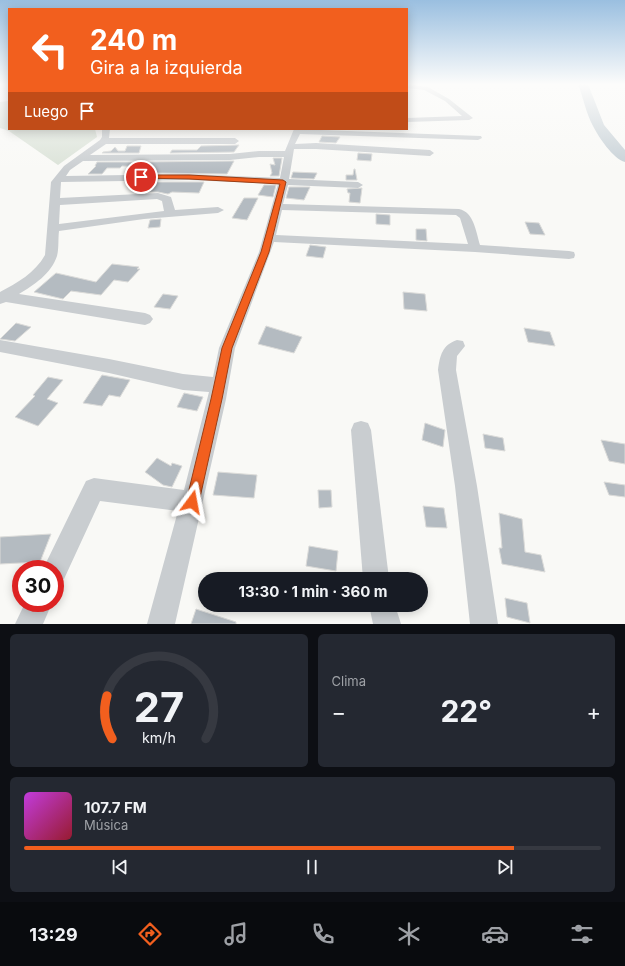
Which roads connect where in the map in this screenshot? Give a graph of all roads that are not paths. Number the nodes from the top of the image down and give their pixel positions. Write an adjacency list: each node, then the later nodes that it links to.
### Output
1 (464, 113): 2 (street)
2 (408, 120)
3 (107, 130): 6 (street)
4 (298, 130): 5 (street); 8 (street)
5 (478, 138)
6 (104, 141): 7 (street); 10 (street)
7 (235, 141)
8 (290, 151): 9 (street); 10 (street); 12 (street)
9 (430, 153)
10 (80, 158): 11 (street)
11 (58, 179): 12 (street); 14 (street)
12 (283, 182): 13 (street); 15 (street)
13 (358, 185)
14 (55, 202): 17 (street); 18 (street)
15 (276, 207): 19 (street); 20 (street)
16 (218, 210): 17 (street)
17 (170, 213): 18 (street)
18 (53, 228): 22 (street)
19 (268, 238): 20 (street); 26 (street)
20 (475, 248): 21 (street)
21 (569, 255)
22 (2, 298): 23 (street)
23 (145, 319)
24 (0, 346): 26 (street)
25 (457, 346): 36 (street)
26 (219, 385): 28 (street)
27 (361, 430): 30 (street)
28 (192, 502): 29 (street); 34 (street)
29 (60, 560)
30 (375, 572)
31 (35, 612): 33 (street)
32 (384, 612): 35 (street)
33 (29, 624)
34 (161, 624)
35 (387, 624)
36 (484, 624)

